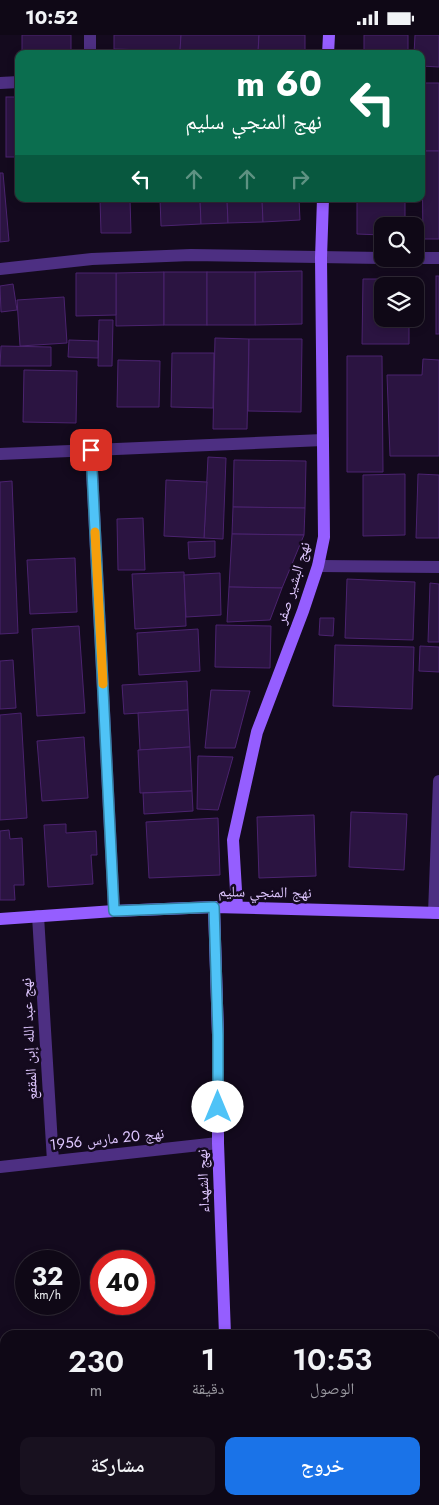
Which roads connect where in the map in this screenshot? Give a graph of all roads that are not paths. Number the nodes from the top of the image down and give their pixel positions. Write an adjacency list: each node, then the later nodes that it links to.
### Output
1 (90, 35): 3 (street)
2 (328, 35): 4 (street)
3 (90, 50)
4 (328, 50)
5 (15, 82): 6 (street)
6 (0, 83)
7 (323, 202): 8 (street, نهج البشير صفر)
8 (321, 258): 9 (street); 12 (street); 13 (street, نهج البشير صفر)
9 (374, 258)
10 (424, 258): 11 (street)
11 (439, 258)
12 (0, 269)
13 (323, 440): 14 (street); 16 (street, نهج البشير صفر)
14 (91, 450): 15 (street); 21 (street)
15 (0, 454)
16 (318, 566): 17 (street); 20 (street, نهج البشير صفر)
17 (439, 567)
18 (439, 781): 22 (street)
19 (214, 907): 20 (street, نهج المنجي سليم); 21 (street, نهج المنجي سليم); 25 (street, نهج الشهداء)
20 (237, 907): 22 (street, نهج المنجي سليم)
21 (114, 911): 23 (street, نهج المنجي سليم)
22 (436, 913)
23 (38, 915): 24 (street, نهج المنجي سليم); 26 (street, نهج عبد الله إبن المقفع)
24 (0, 919)
25 (218, 1143): 26 (street, نهج 20 مارس 1956); 28 (street, نهج الشهداء)
26 (53, 1161): 27 (street, نهج 20 مارس 1956)
27 (0, 1167)
28 (225, 1330)

